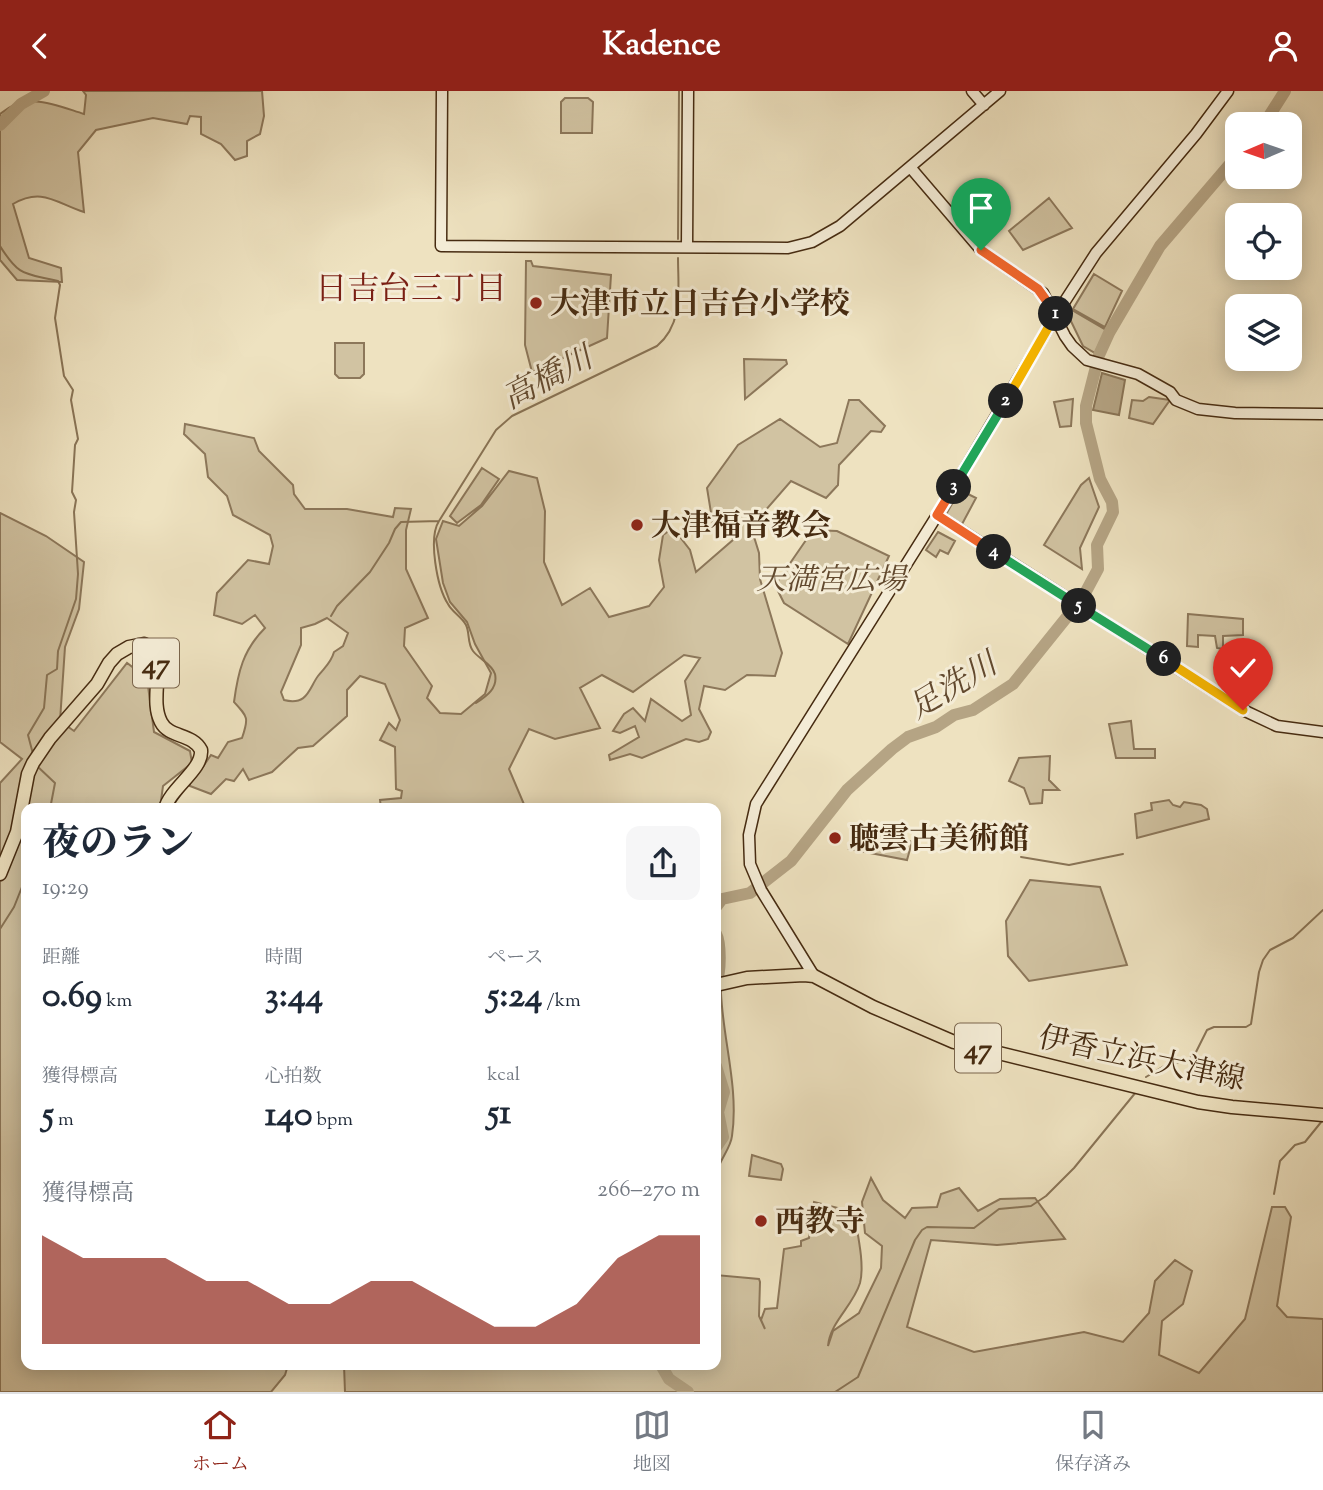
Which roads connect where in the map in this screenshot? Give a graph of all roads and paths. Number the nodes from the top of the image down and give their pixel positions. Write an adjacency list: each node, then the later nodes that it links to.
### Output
1 (442, 91): 8 (street)
2 (688, 91): 8 (street)
3 (972, 91): 6 (street)
4 (1000, 91): 6 (street)
5 (1228, 91): 9 (street)
6 (984, 104): 7 (street)
7 (910, 167): 8 (street); 9 (street)
8 (687, 247)
9 (1056, 315): 10 (street); 11 (street)
10 (1323, 414)
11 (937, 515): 12 (street); 17 (street)
12 (1323, 732)
13 (22, 803): 14 (main road, 47)
14 (166, 803)
15 (21, 807): 16 (main road, 47)
16 (0, 874)
17 (814, 976): 18 (main road, 伊香立浜大津線 / 47); 19 (main road, 伊香立浜大津線 / 47)
18 (721, 984)
19 (1323, 1115)

